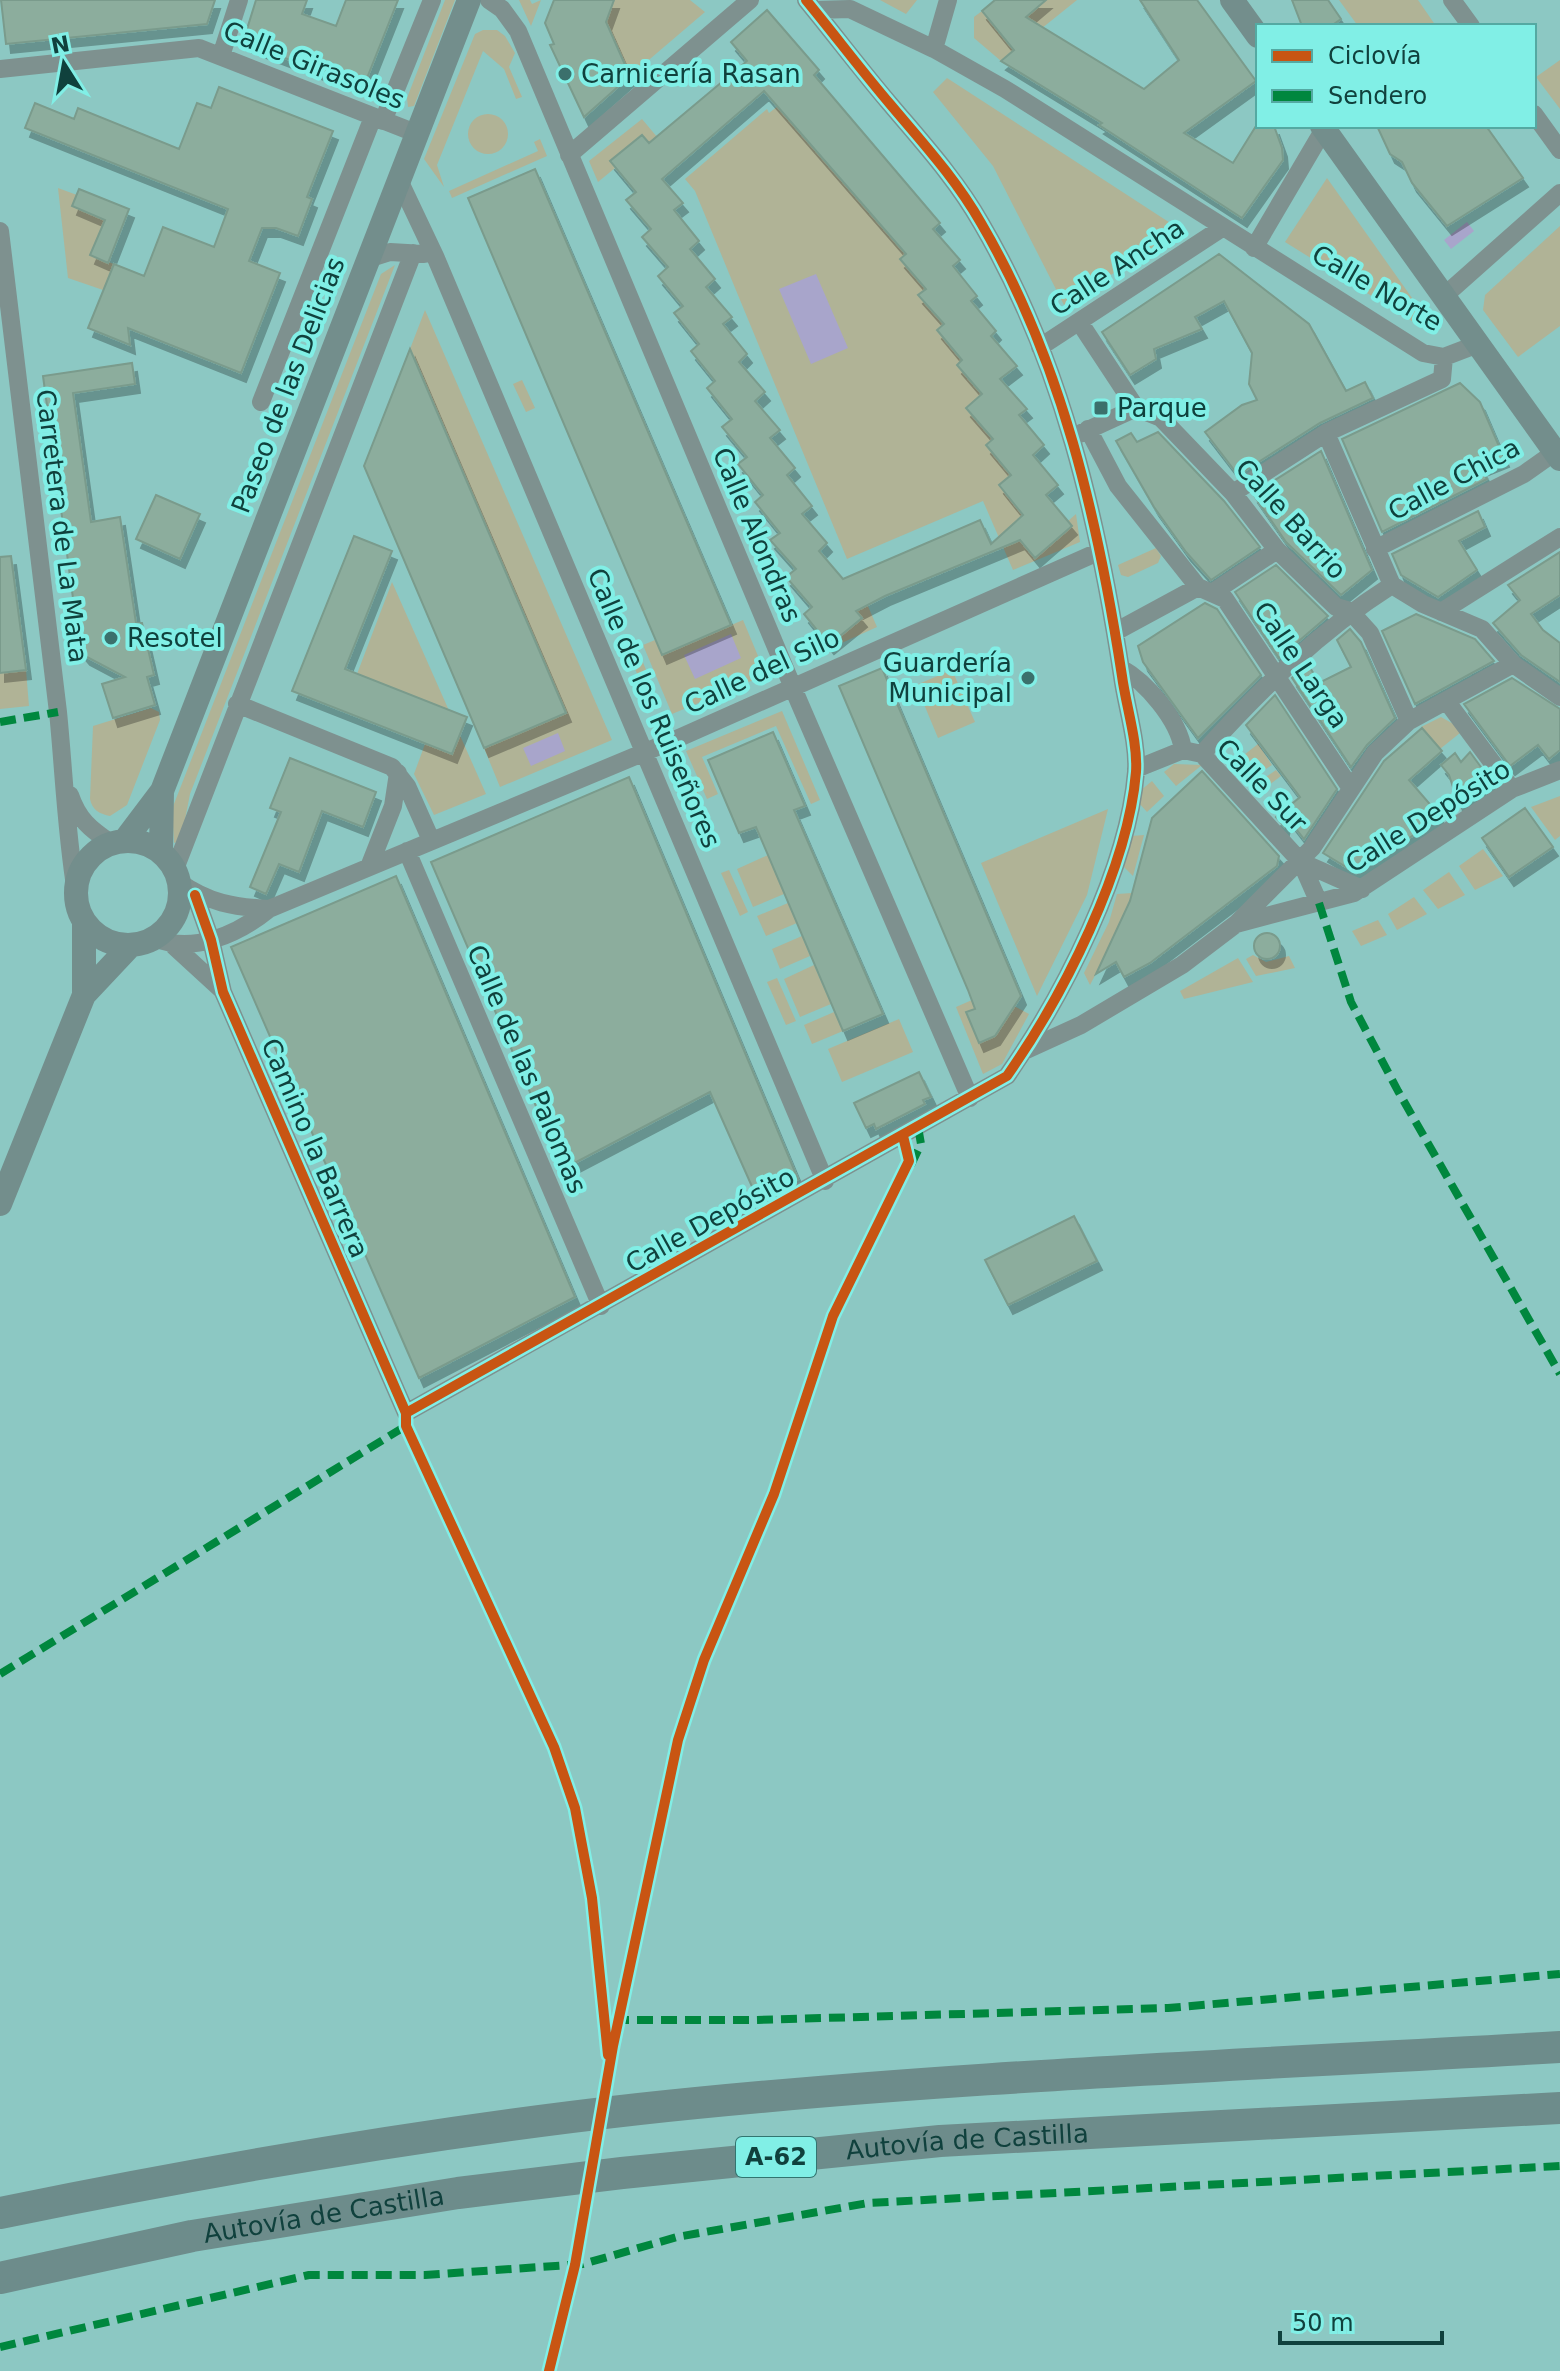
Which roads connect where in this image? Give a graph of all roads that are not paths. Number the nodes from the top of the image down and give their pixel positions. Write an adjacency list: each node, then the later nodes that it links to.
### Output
1 (239, 0): 13 (street)
2 (432, 0): 16 (street, Paseo de las Delicias)
3 (469, 0): 18 (main road, Paseo de las Delicias)
4 (489, 0): 20 (street, Calle Alondras)
5 (750, 0): 20 (street)
6 (948, 0): 12 (street)
7 (1232, 0): 11 (main road)
8 (1452, 0): 10 (street)
9 (813, 3): 12 (street, Calle Norte); 32 (street)
10 (1470, 24)
11 (1256, 33)
12 (934, 49): 23 (street, Calle Norte)
13 (221, 56): 14 (street, Calle Girasoles); 16 (street, Calle Girasoles)
14 (0, 69)
15 (1536, 117): 19 (street)
16 (378, 119): 18 (street, Calle Girasoles); 34 (street, Paseo de las Delicias)
17 (1323, 128): 25 (street); 29 (main road)
18 (418, 134): 21 (main road, Paseo de las Delicias)
19 (1560, 150)
20 (569, 155): 52 (street, Calle Alondras)
21 (399, 180): 27 (street, Calle de los Ruiseñores); 28 (main road, Paseo de las Delicias)
22 (1560, 193): 29 (street)
23 (1222, 228): 25 (street, Calle Norte); 30 (street, Calle Ancha)
24 (0, 231): 62 (street, Carretera de La Mata)
25 (1254, 248): 33 (street, Calle Norte)
26 (413, 253): 27 (street); 28 (street); 55 (street)
27 (435, 256): 57 (street, Calle de los Ruiseñores)
28 (368, 259): 65 (main road, Paseo de las Delicias)
29 (1443, 297): 31 (main road)
30 (1080, 323): 32 (street, Calle Ancha); 35 (street, Calle Barrio)
31 (1478, 344): 33 (street, Calle Norte); 38 (main road)
32 (1040, 347): 36 (street)
33 (1444, 357): 37 (street)
34 (261, 402)
35 (1136, 408): 36 (street); 39 (street, Calle Barrio)
36 (1080, 433): 43 (street); 45 (street, Calle Larga)
37 (1326, 433): 39 (street); 41 (street)
38 (1558, 456): 41 (street, Calle Chica)
39 (1233, 493): 42 (street, Calle Barrio)
40 (1560, 537): 47 (street)
41 (1375, 549): 44 (street)
42 (1277, 550): 45 (street); 46 (street, Calle Barrio)
43 (1098, 552): 48 (street); 52 (street, Calle del Silo)
44 (1392, 585): 46 (street); 47 (street)
45 (1205, 590): 48 (street); 51 (street, Calle Larga)
46 (1350, 611): 51 (street); 56 (street, Calle Barrio)
47 (1441, 612): 49 (street)
48 (1115, 632): 50 (street)
49 (1513, 664): 53 (street); 54 (street)
50 (1121, 668): 58 (street, Calle Sur); 59 (street)
51 (1275, 676): 58 (street); 63 (street, Calle Larga)
52 (793, 687): 57 (street, Calle del Silo); 83 (street, Calle Alondras)
53 (1560, 697)
54 (1448, 703): 56 (street); 64 (street)
55 (237, 704): 61 (street); 71 (street)
56 (1409, 721): 63 (street)
57 (643, 752): 66 (street, Calle del Silo); 84 (street, Calle de los Ruiseñores)
58 (1192, 752): 59 (street, Calle Sur); 69 (street, Calle Sur)
59 (1136, 769): 82 (street)
60 (1560, 770): 64 (street, Calle Depósito)
61 (398, 773): 66 (street); 70 (street)
62 (65, 781): 67 (street, Carretera de La Mata); 73 (street, Carretera de La Mata)
63 (1350, 787): 69 (street)
64 (1512, 789): 72 (street, Calle Depósito)
65 (162, 791): 67 (main road, Paseo de las Delicias); 71 (main road, Paseo de las Delicias)
66 (431, 840): 68 (street, Calle del Silo)
67 (118, 842): 71 (main road); 73 (main road)
68 (407, 851): 70 (street, Calle del Silo); 86 (street, Calle de las Palomas)
69 (1301, 862): 72 (street, Calle Sur); 74 (street, Calle Sur); 77 (street)
70 (369, 867): 75 (street, Calle del Silo)
71 (178, 875): 75 (street, Calle del Silo); 78 (street, Camino la Barrera); 79 (main road)
72 (1362, 889): 74 (street, Calle Depósito)
73 (76, 892): 76 (main road)
74 (1319, 903): 77 (street, Calle Depósito)
75 (269, 909): 78 (street, Calle del Silo)
76 (84, 921): 79 (main road); 81 (main road)
77 (1236, 924): 82 (street, Calle Depósito)
78 (211, 940): 79 (street, Calle del Silo); 80 (street, Camino la Barrera)
79 (153, 943): 80 (street, Camino la Barrera); 81 (main road)
80 (223, 992): 87 (street, Camino la Barrera)
81 (84, 995): 85 (main road)
82 (1024, 1051): 83 (street, Calle Depósito)
83 (970, 1098): 84 (street, Calle Depósito)
84 (825, 1181): 86 (street, Calle Depósito)
85 (0, 1204)
86 (601, 1306): 87 (street, Calle Depósito)
87 (406, 1413)
88 (1560, 2047): 90 (highway, A-62)
89 (1560, 2108): 91 (highway, Autovía de Castilla / A-62)
90 (0, 2213)
91 (0, 2278)

